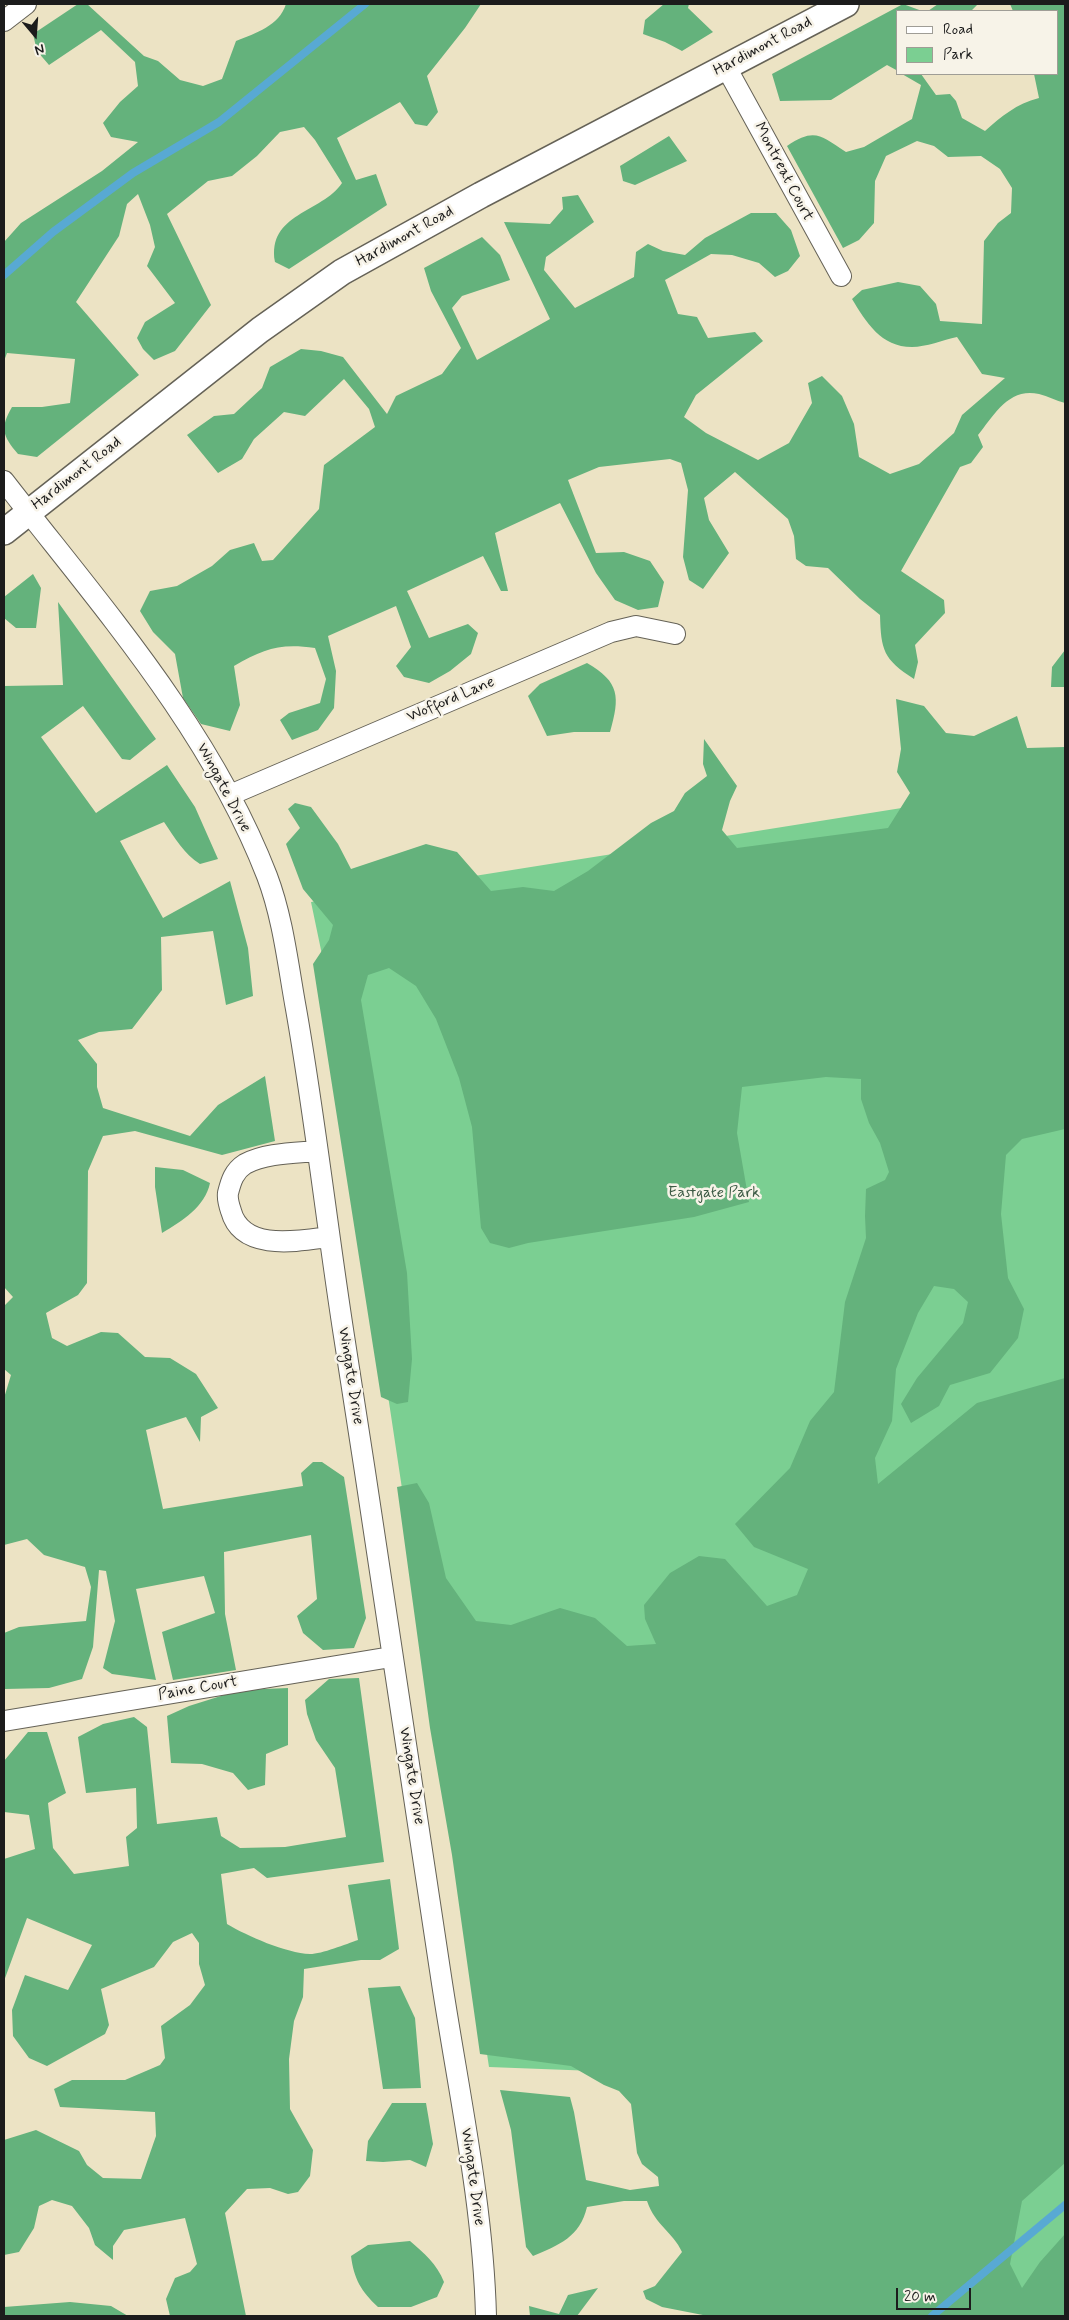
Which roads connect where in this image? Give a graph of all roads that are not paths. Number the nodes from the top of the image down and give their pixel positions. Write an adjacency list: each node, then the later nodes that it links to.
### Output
1 (26, 4): 3 (street)
2 (846, 4): 4 (street, Hardimont Road)
3 (4, 21)
4 (726, 67): 5 (street, Montreat Court); 7 (street, Hardimont Road)
5 (841, 276)
6 (4, 481): 7 (street, Wingate Drive)
7 (28, 513): 8 (street, Hardimont Road); 10 (street, Wingate Drive)
8 (4, 532)
9 (676, 634): 10 (street, Wofford Lane)
10 (230, 795): 11 (street, Wingate Drive)
11 (317, 1151): 12 (street, Wingate Drive); 12 (street)
12 (329, 1237): 13 (street, Wingate Drive)
13 (391, 1657): 14 (street, Paine Court); 15 (street, Wingate Drive)
14 (4, 1721)
15 (486, 2316)

